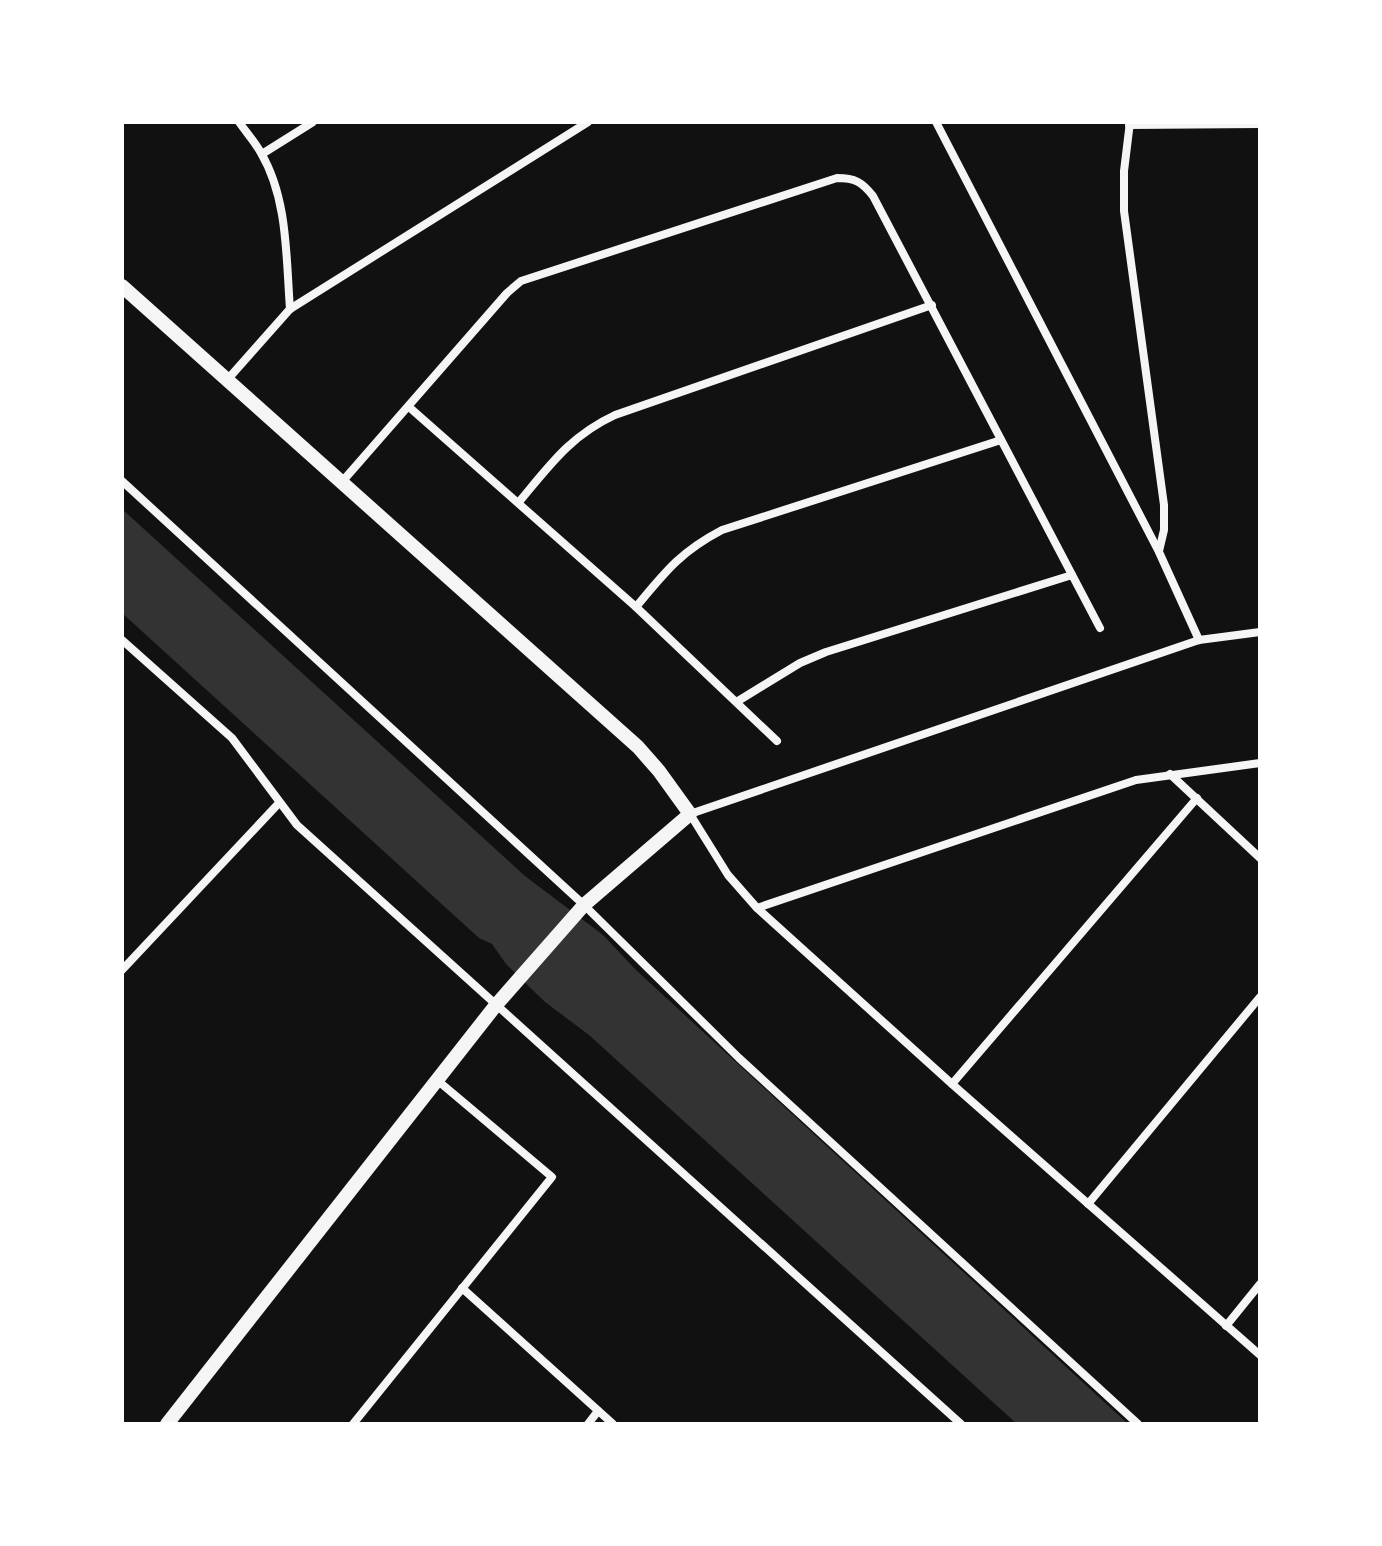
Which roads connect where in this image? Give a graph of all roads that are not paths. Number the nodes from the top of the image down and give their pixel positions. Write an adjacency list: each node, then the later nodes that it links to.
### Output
1 (239, 122): 7 (street)
2 (313, 122): 7 (street)
3 (588, 122): 10 (street)
4 (936, 122): 17 (street)
5 (1129, 124): 6 (street); 17 (street)
6 (1260, 124)
7 (262, 154): 10 (street)
8 (122, 286): 11 (street)
9 (932, 305): 12 (street); 13 (street); 16 (street)
10 (290, 309): 11 (street)
11 (228, 379): 15 (street)
12 (409, 407): 15 (street); 16 (street)
13 (1001, 440): 18 (street); 19 (street)
14 (122, 481): 33 (street)
15 (341, 483): 30 (street)
16 (519, 502): 19 (street)
17 (1159, 552): 23 (street)
18 (1072, 575): 20 (street); 24 (street)
19 (636, 607): 24 (street)
20 (1100, 628)
21 (1260, 632): 23 (street)
22 (122, 640): 29 (street)
23 (1199, 640): 30 (street)
24 (738, 701): 25 (street)
25 (777, 741)
26 (1260, 763): 27 (street)
27 (1170, 774): 28 (street); 32 (street)
28 (1197, 798): 31 (street); 38 (street)
29 (279, 803): 34 (street); 36 (street)
30 (690, 814): 32 (street); 33 (street)
31 (1260, 858)
32 (757, 908): 38 (street)
33 (580, 910): 36 (street); 50 (street)
34 (122, 970)
35 (1260, 997): 39 (street)
36 (496, 1005): 37 (street); 49 (street)
37 (437, 1080): 41 (street); 45 (street)
38 (952, 1084): 39 (street)
39 (1088, 1204): 42 (street)
40 (1260, 1284): 42 (street)
41 (462, 1288): 44 (street); 46 (street)
42 (1226, 1326): 43 (street)
43 (1260, 1355)
44 (598, 1411): 47 (street); 48 (street)
45 (167, 1424)
46 (353, 1424)
47 (588, 1424)
48 (613, 1424)
49 (961, 1424)
50 (1138, 1424)

